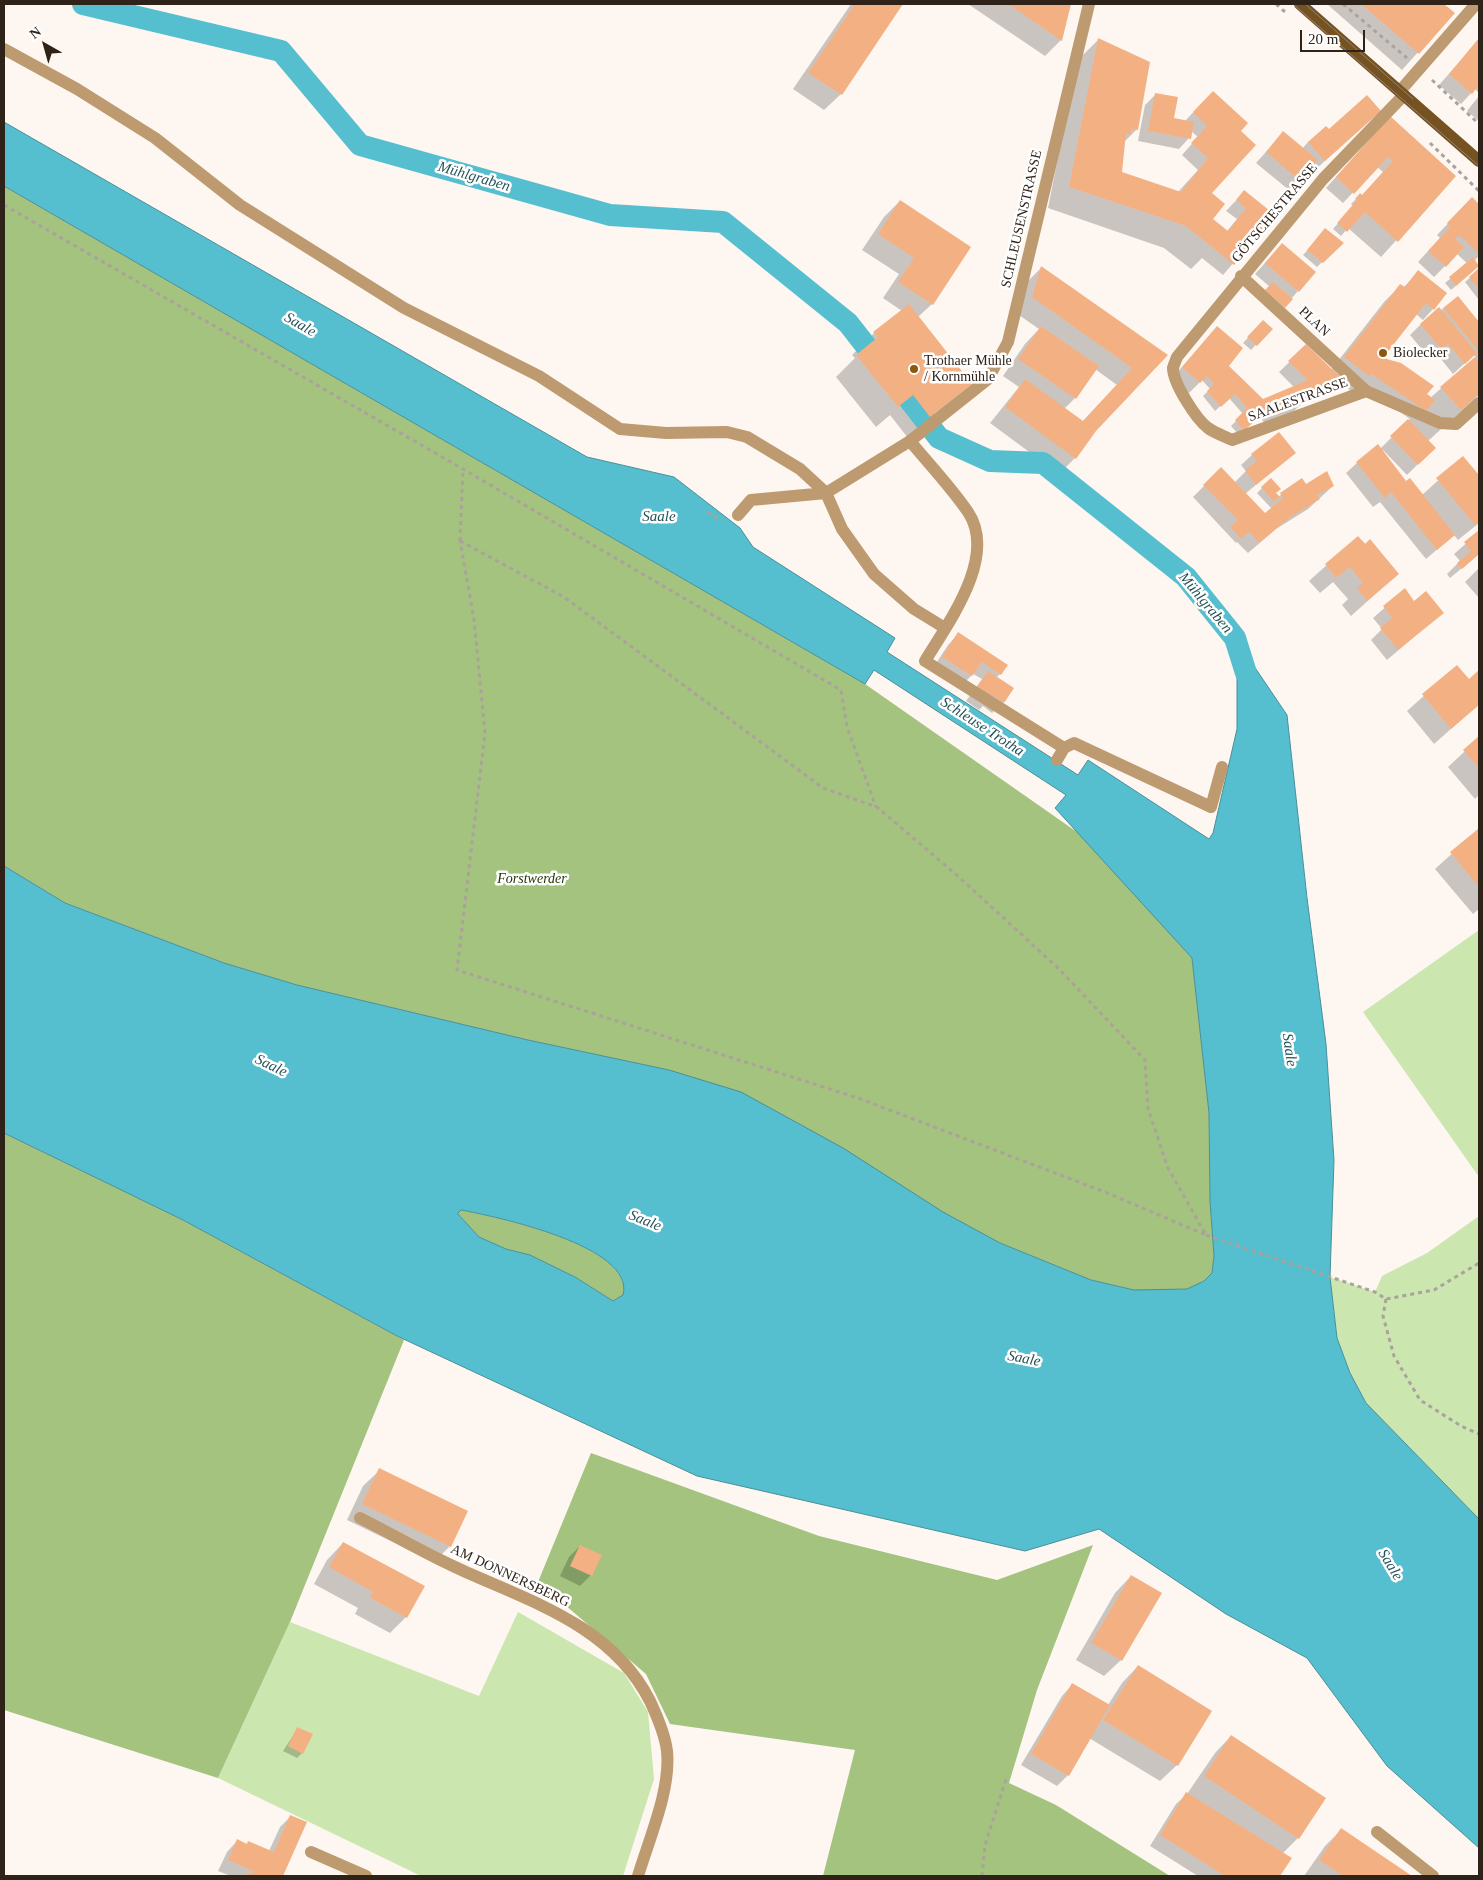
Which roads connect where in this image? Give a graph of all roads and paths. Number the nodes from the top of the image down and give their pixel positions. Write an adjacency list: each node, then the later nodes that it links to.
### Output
1 (1089, 4): 12 (street, SCHLEUSENSTRASSE)
2 (1300, 4): 5 (main road)
3 (1476, 4): 5 (street, GÖTSCHESTRASSE)
4 (4, 49): 14 (street)
5 (1402, 93): 6 (main road); 8 (street, GÖTSCHESTRASSE)
6 (1479, 160)
7 (4, 205): 13 (path)
8 (1241, 276): 9 (street, PLAN); 11 (street, GÖTSCHESTRASSE)
9 (1366, 391): 10 (street, SAALESTRASSE); 11 (street, SAALESTRASSE)
10 (1479, 403)
11 (1232, 440)
12 (910, 441): 14 (street, SCHLEUSENSTRASSE); 17 (street)
13 (463, 469): 16 (path); 21 (path)
14 (826, 493): 15 (street); 17 (street)
15 (738, 515)
16 (460, 541): 21 (path); 22 (path)
17 (945, 628): 18 (street)
18 (1064, 748): 19 (street); 20 (street)
19 (1058, 760)
20 (1222, 767)
21 (877, 807): 22 (path)
22 (1206, 1235): 24 (path)
23 (1479, 1262): 24 (path)
24 (1386, 1299): 25 (path)
25 (1479, 1434)
26 (360, 1518): 31 (street, AM DONNERSBERG)
27 (1007, 1776): 32 (path)
28 (1377, 1832): 33 (street)
29 (312, 1852): 30 (street)
30 (366, 1876)
31 (638, 1876)
32 (982, 1876)
33 (1433, 1876)

